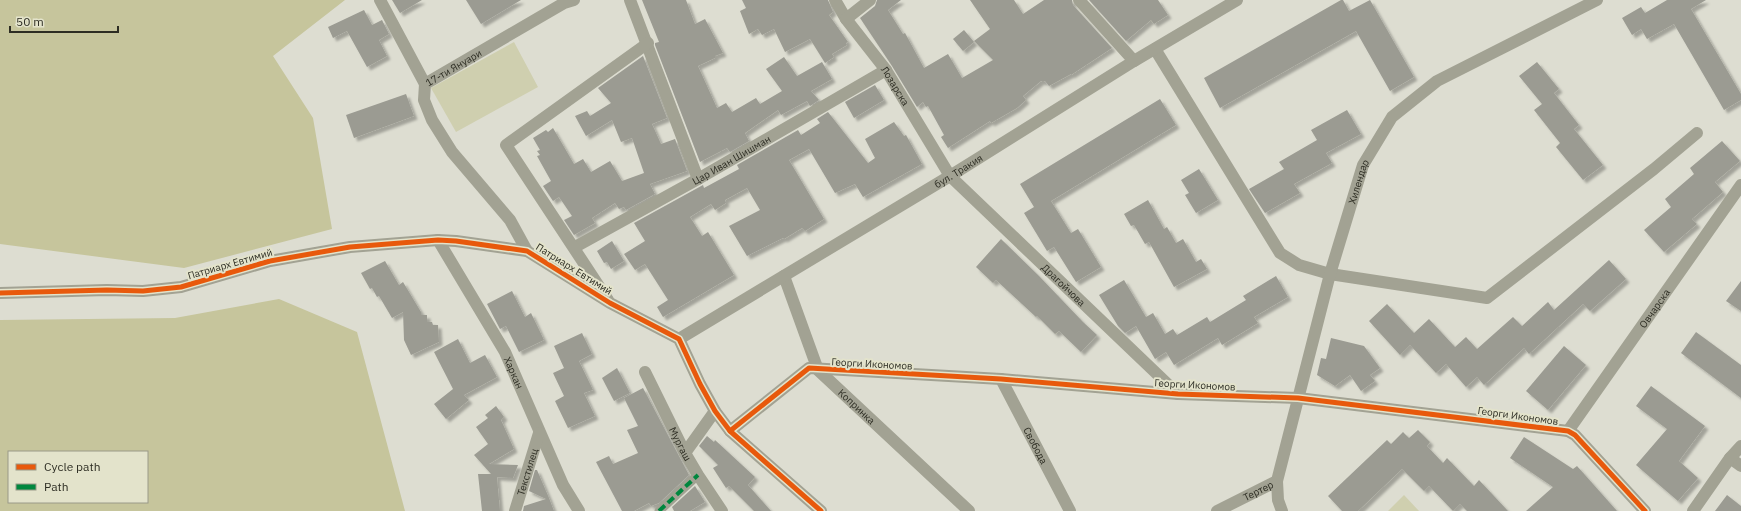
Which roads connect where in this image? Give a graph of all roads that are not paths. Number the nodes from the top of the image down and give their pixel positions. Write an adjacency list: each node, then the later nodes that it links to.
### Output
1 (380, 0): 14 (street)
2 (574, 0): 14 (street, 17-ти Януари)
3 (630, 0): 10 (street)
4 (835, 0): 9 (street, Лозарска)
5 (870, 0): 9 (street)
6 (1079, 0): 12 (street)
7 (1237, 0): 11 (street, бул. Тракия)
8 (1597, 0): 22 (street, Хилендар)
9 (846, 19): 13 (street, Лозарска)
10 (648, 43): 17 (street); 20 (street)
11 (1155, 49): 12 (street, бул. Тракия); 22 (street)
12 (1134, 61): 16 (street, бул. Тракия)
13 (886, 70): 16 (street, Лозарска); 17 (street, Цар Иван Шишман)
14 (425, 84): 21 (street, 17-ти Януари)
15 (1697, 133): 22 (street)
16 (950, 176): 23 (street, бул. Тракия); 30 (street, Драгойчова)
17 (698, 179): 20 (street, Цар Иван Шишман)
18 (1741, 185): 34 (street, Овчарска)
19 (438, 240): 21 (street, Патриарх Евтимий); 24 (street, Патриарх Евтимий); 35 (street, Харкан)
20 (575, 247): 25 (street)
21 (527, 251): 25 (street, Патриарх Евтимий)
22 (1330, 274): 31 (street, Хилендар)
23 (784, 276): 26 (street, бул. Тракия); 27 (street, Копринка)
24 (0, 293)
25 (610, 303): 26 (street, Патриарх Евтимий)
26 (679, 339): 32 (street)
27 (818, 370): 29 (street, Георги Икономов); 33 (street, Георги Икономов); 47 (street, Копринка)
28 (644, 372): 37 (street, Мургаш)
29 (1001, 380): 30 (street, Георги Икономов); 48 (street, Свобода)
30 (1178, 394): 31 (street, Георги Икономов)
31 (1298, 398): 34 (street, Георги Икономов); 41 (street, Хилендар)
32 (715, 411): 33 (street); 37 (street)
33 (730, 431): 46 (street)
34 (1568, 431): 51 (street, Георги Икономов)
35 (539, 433): 42 (street, Текстилец); 43 (street, Харкан)
36 (1741, 446): 38 (street)
37 (685, 453): 40 (street, Мургаш)
38 (1730, 458): 39 (street); 52 (street)
39 (1741, 466)
40 (698, 475): 44 (street); 45 (street, Мургаш)
41 (1277, 481): 49 (street, Тертер); 50 (street)
42 (515, 511)
43 (578, 511)
44 (659, 511)
45 (722, 511)
46 (821, 511)
47 (969, 511)
48 (1070, 511)
49 (1218, 511)
50 (1282, 511)
51 (1645, 511)
52 (1693, 511)

